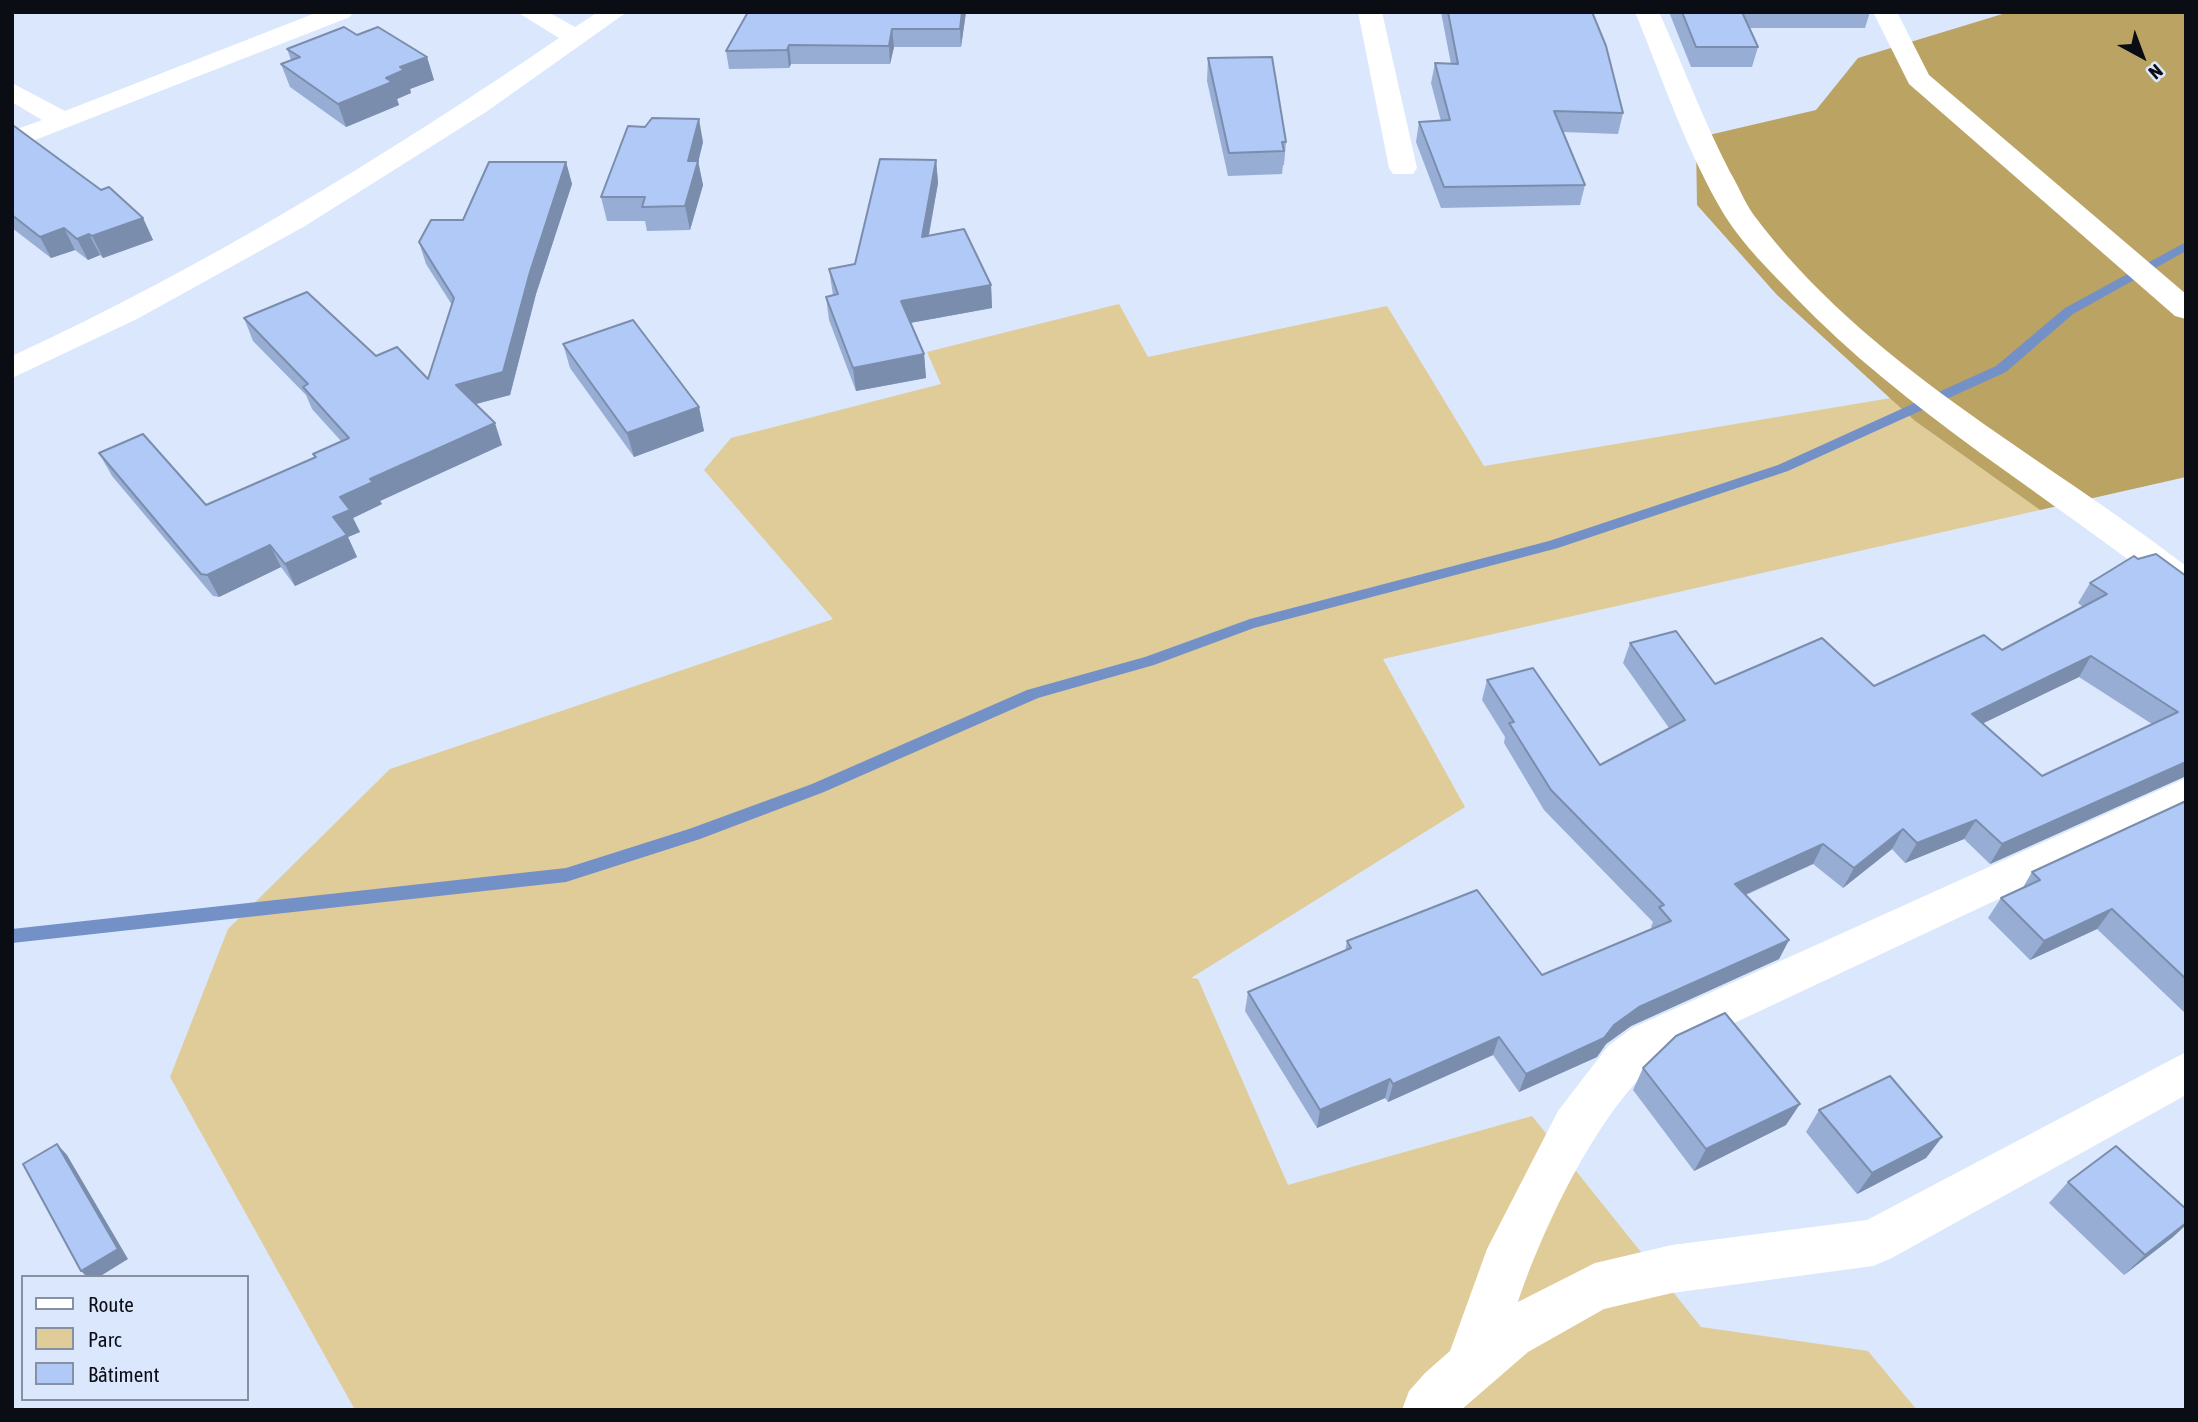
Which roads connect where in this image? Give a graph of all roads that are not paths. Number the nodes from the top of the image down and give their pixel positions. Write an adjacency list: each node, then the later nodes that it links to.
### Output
1 (341, 12): 9 (street)
2 (528, 12): 7 (street)
3 (615, 12): 7 (street)
4 (1370, 12): 11 (street)
5 (1647, 12): 14 (street)
6 (1885, 12): 12 (street)
7 (576, 37): 13 (street)
8 (12, 91): 9 (street)
9 (63, 121): 10 (street)
10 (12, 141)
11 (1403, 169)
12 (2186, 310)
13 (12, 368)
14 (2186, 585)
15 (2186, 793): 17 (street)
16 (2186, 1072): 17 (street)
17 (1470, 1368): 18 (street)
18 (1428, 1410)

